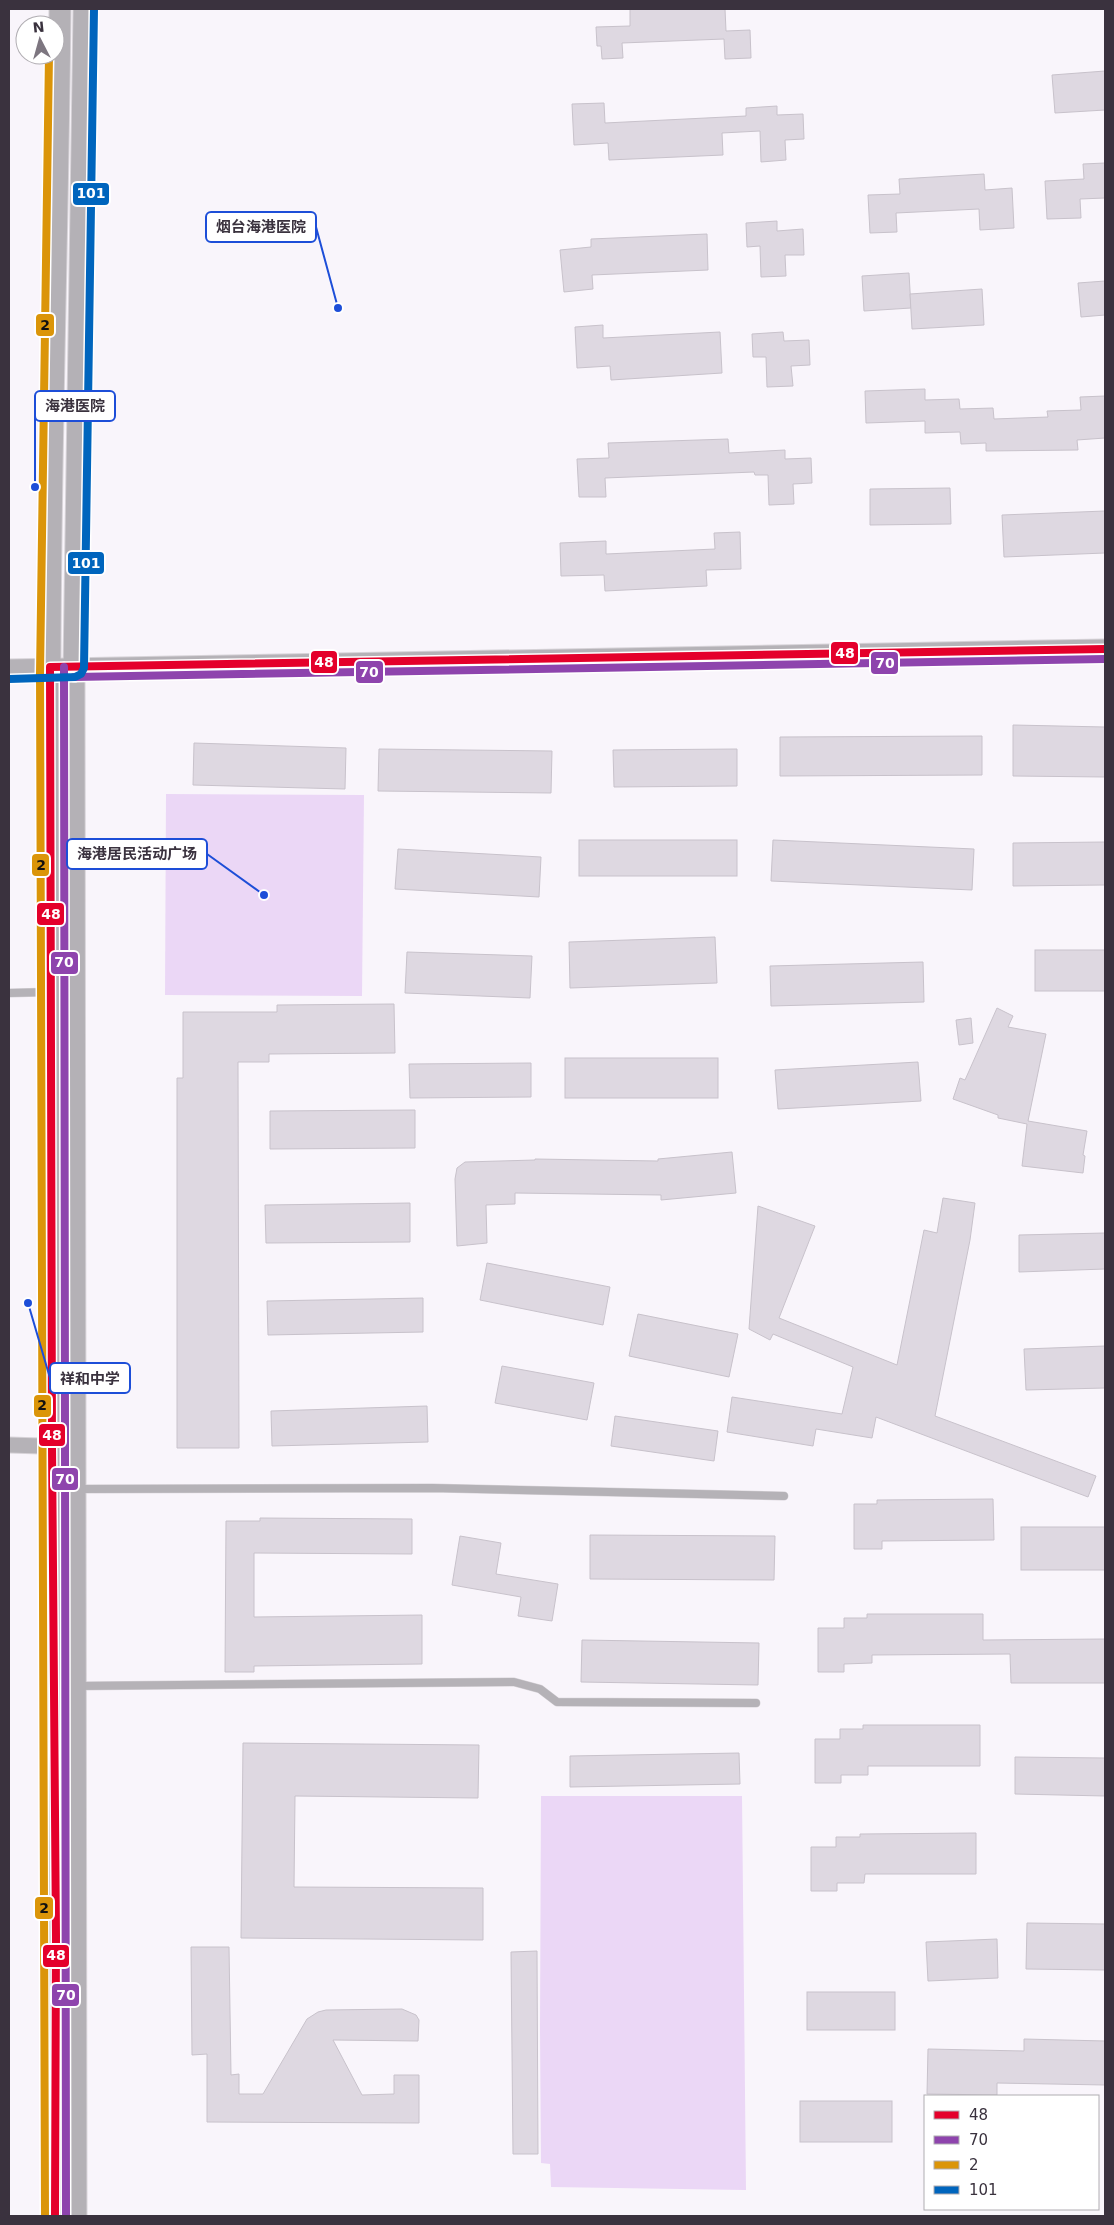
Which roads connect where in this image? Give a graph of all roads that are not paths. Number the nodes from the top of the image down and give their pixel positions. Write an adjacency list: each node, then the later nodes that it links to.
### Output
1 (60, 9): 4 (main road)
2 (84, 9): 5 (main road)
3 (1105, 649): 5 (street)
4 (50, 667): 5 (street); 6 (street); 7 (main road)
5 (74, 667): 11 (main road)
6 (9, 669)
7 (51, 992): 8 (lane); 10 (main road)
8 (9, 993)
9 (9, 1445): 10 (street)
10 (52, 1446): 11 (street); 16 (main road)
11 (74, 1447): 12 (main road)
12 (74, 1489): 13 (lane); 14 (main road)
13 (784, 1496)
14 (76, 1686): 15 (lane); 17 (main road)
15 (756, 1703)
16 (55, 2216)
17 (76, 2216)

